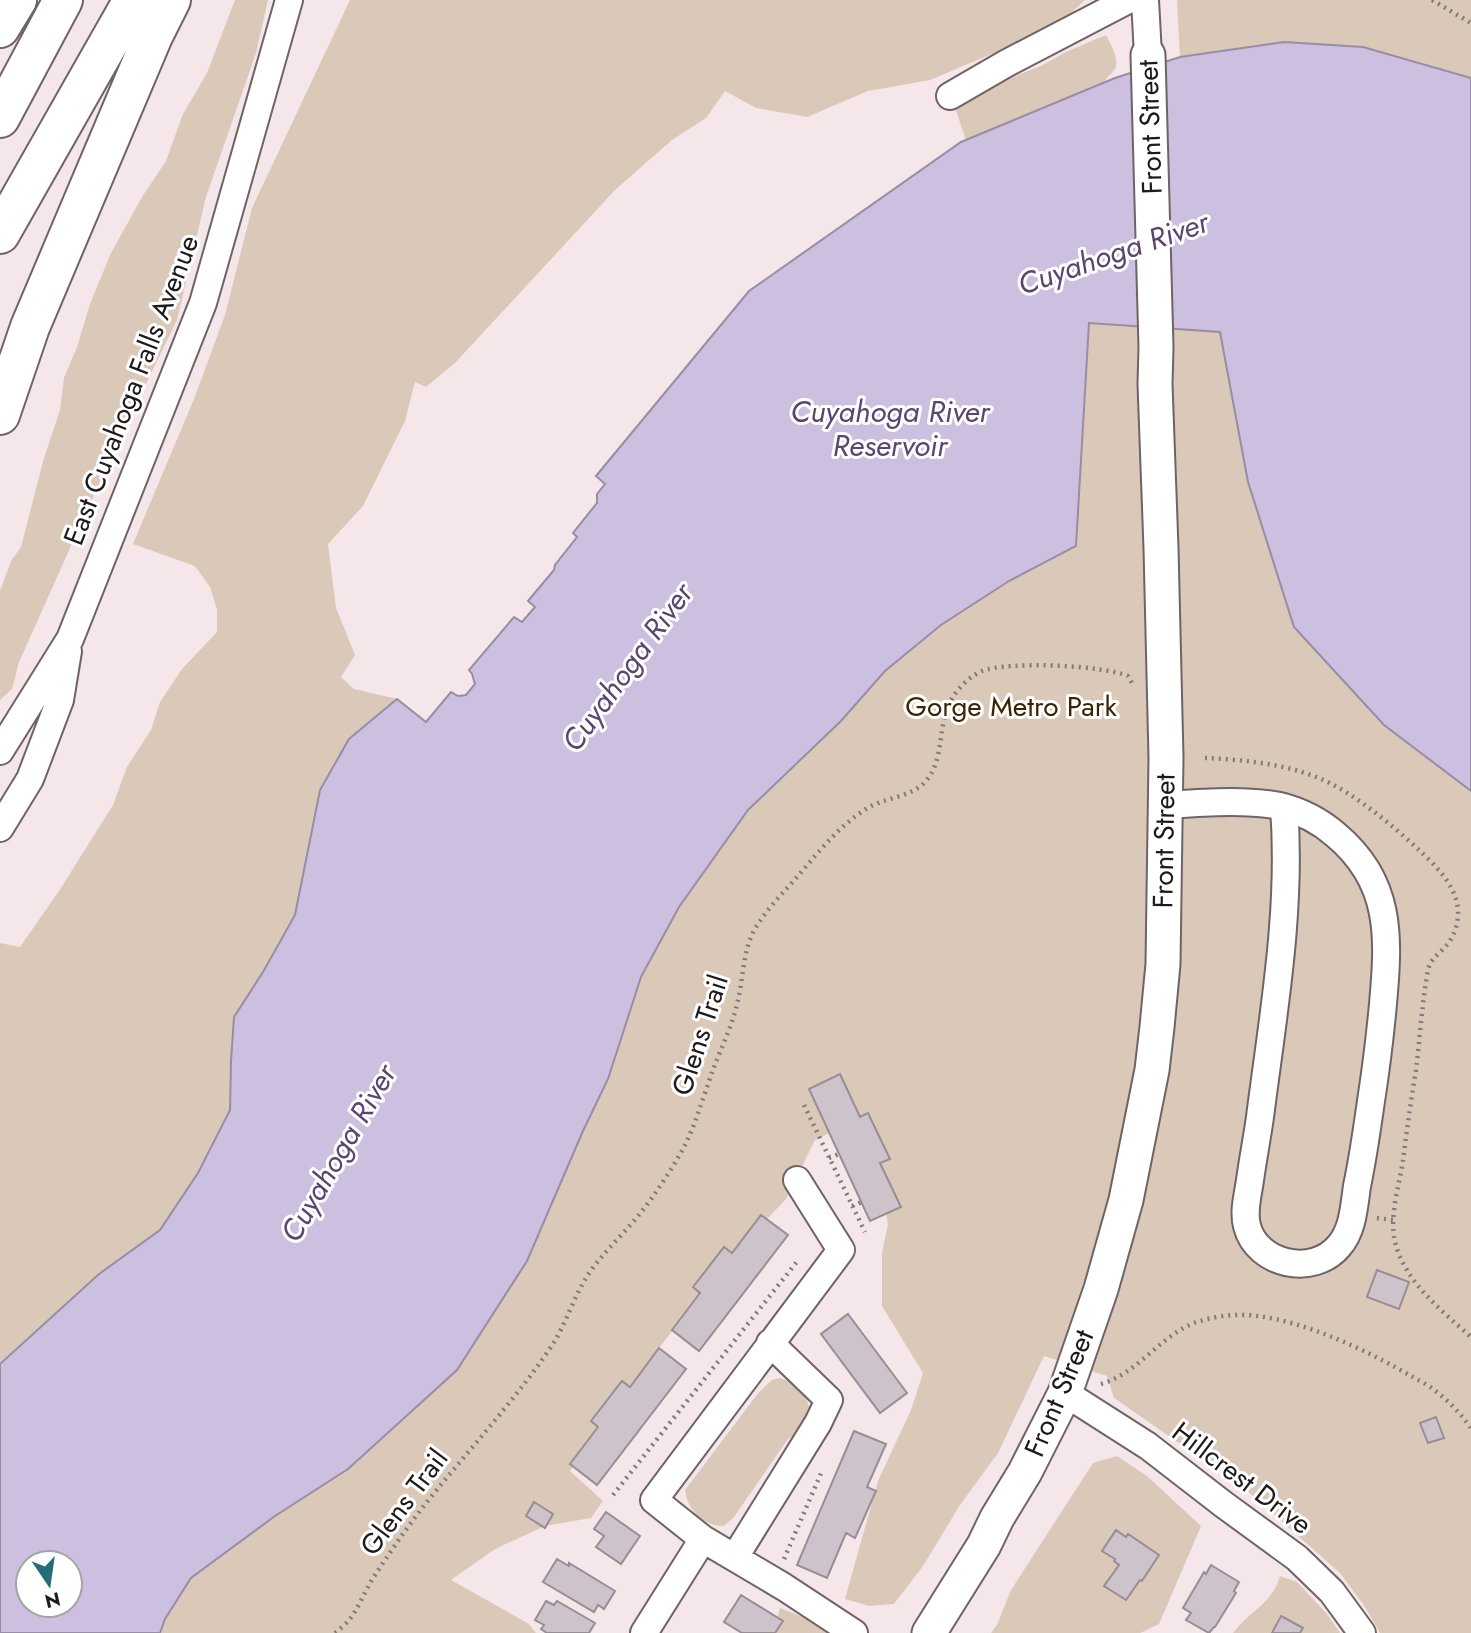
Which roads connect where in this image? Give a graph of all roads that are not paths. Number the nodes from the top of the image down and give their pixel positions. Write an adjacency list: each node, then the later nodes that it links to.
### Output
1 (17, 0): 8 (highway)
2 (63, 0): 11 (highway)
3 (134, 0): 12 (highway)
4 (171, 0): 13 (highway)
5 (289, 0): 14 (street, East Cuyahoga Falls Avenue)
6 (1128, 0): 10 (street)
7 (1145, 0): 9 (street, Front Street)
8 (0, 28)
9 (1149, 55): 16 (main road, Front Street)
10 (950, 96)
11 (0, 118)
12 (0, 234)
13 (0, 415)
14 (70, 639): 15 (street, East Cuyahoga Falls Avenue); 18 (street, East Cuyahoga Falls Avenue)
15 (0, 751)
16 (1165, 805): 17 (street); 21 (main road, Front Street)
17 (1284, 807): 17 (street)
18 (0, 828)
19 (797, 1180): 20 (street)
20 (770, 1343): 22 (street); 23 (street)
21 (1065, 1393): 26 (main road, Front Street); 27 (street, Hillcrest Drive)
22 (703, 1539): 23 (street); 24 (street)
23 (735, 1558): 25 (street)
24 (644, 1633)
25 (854, 1633)
26 (929, 1633)
27 (1362, 1633)

